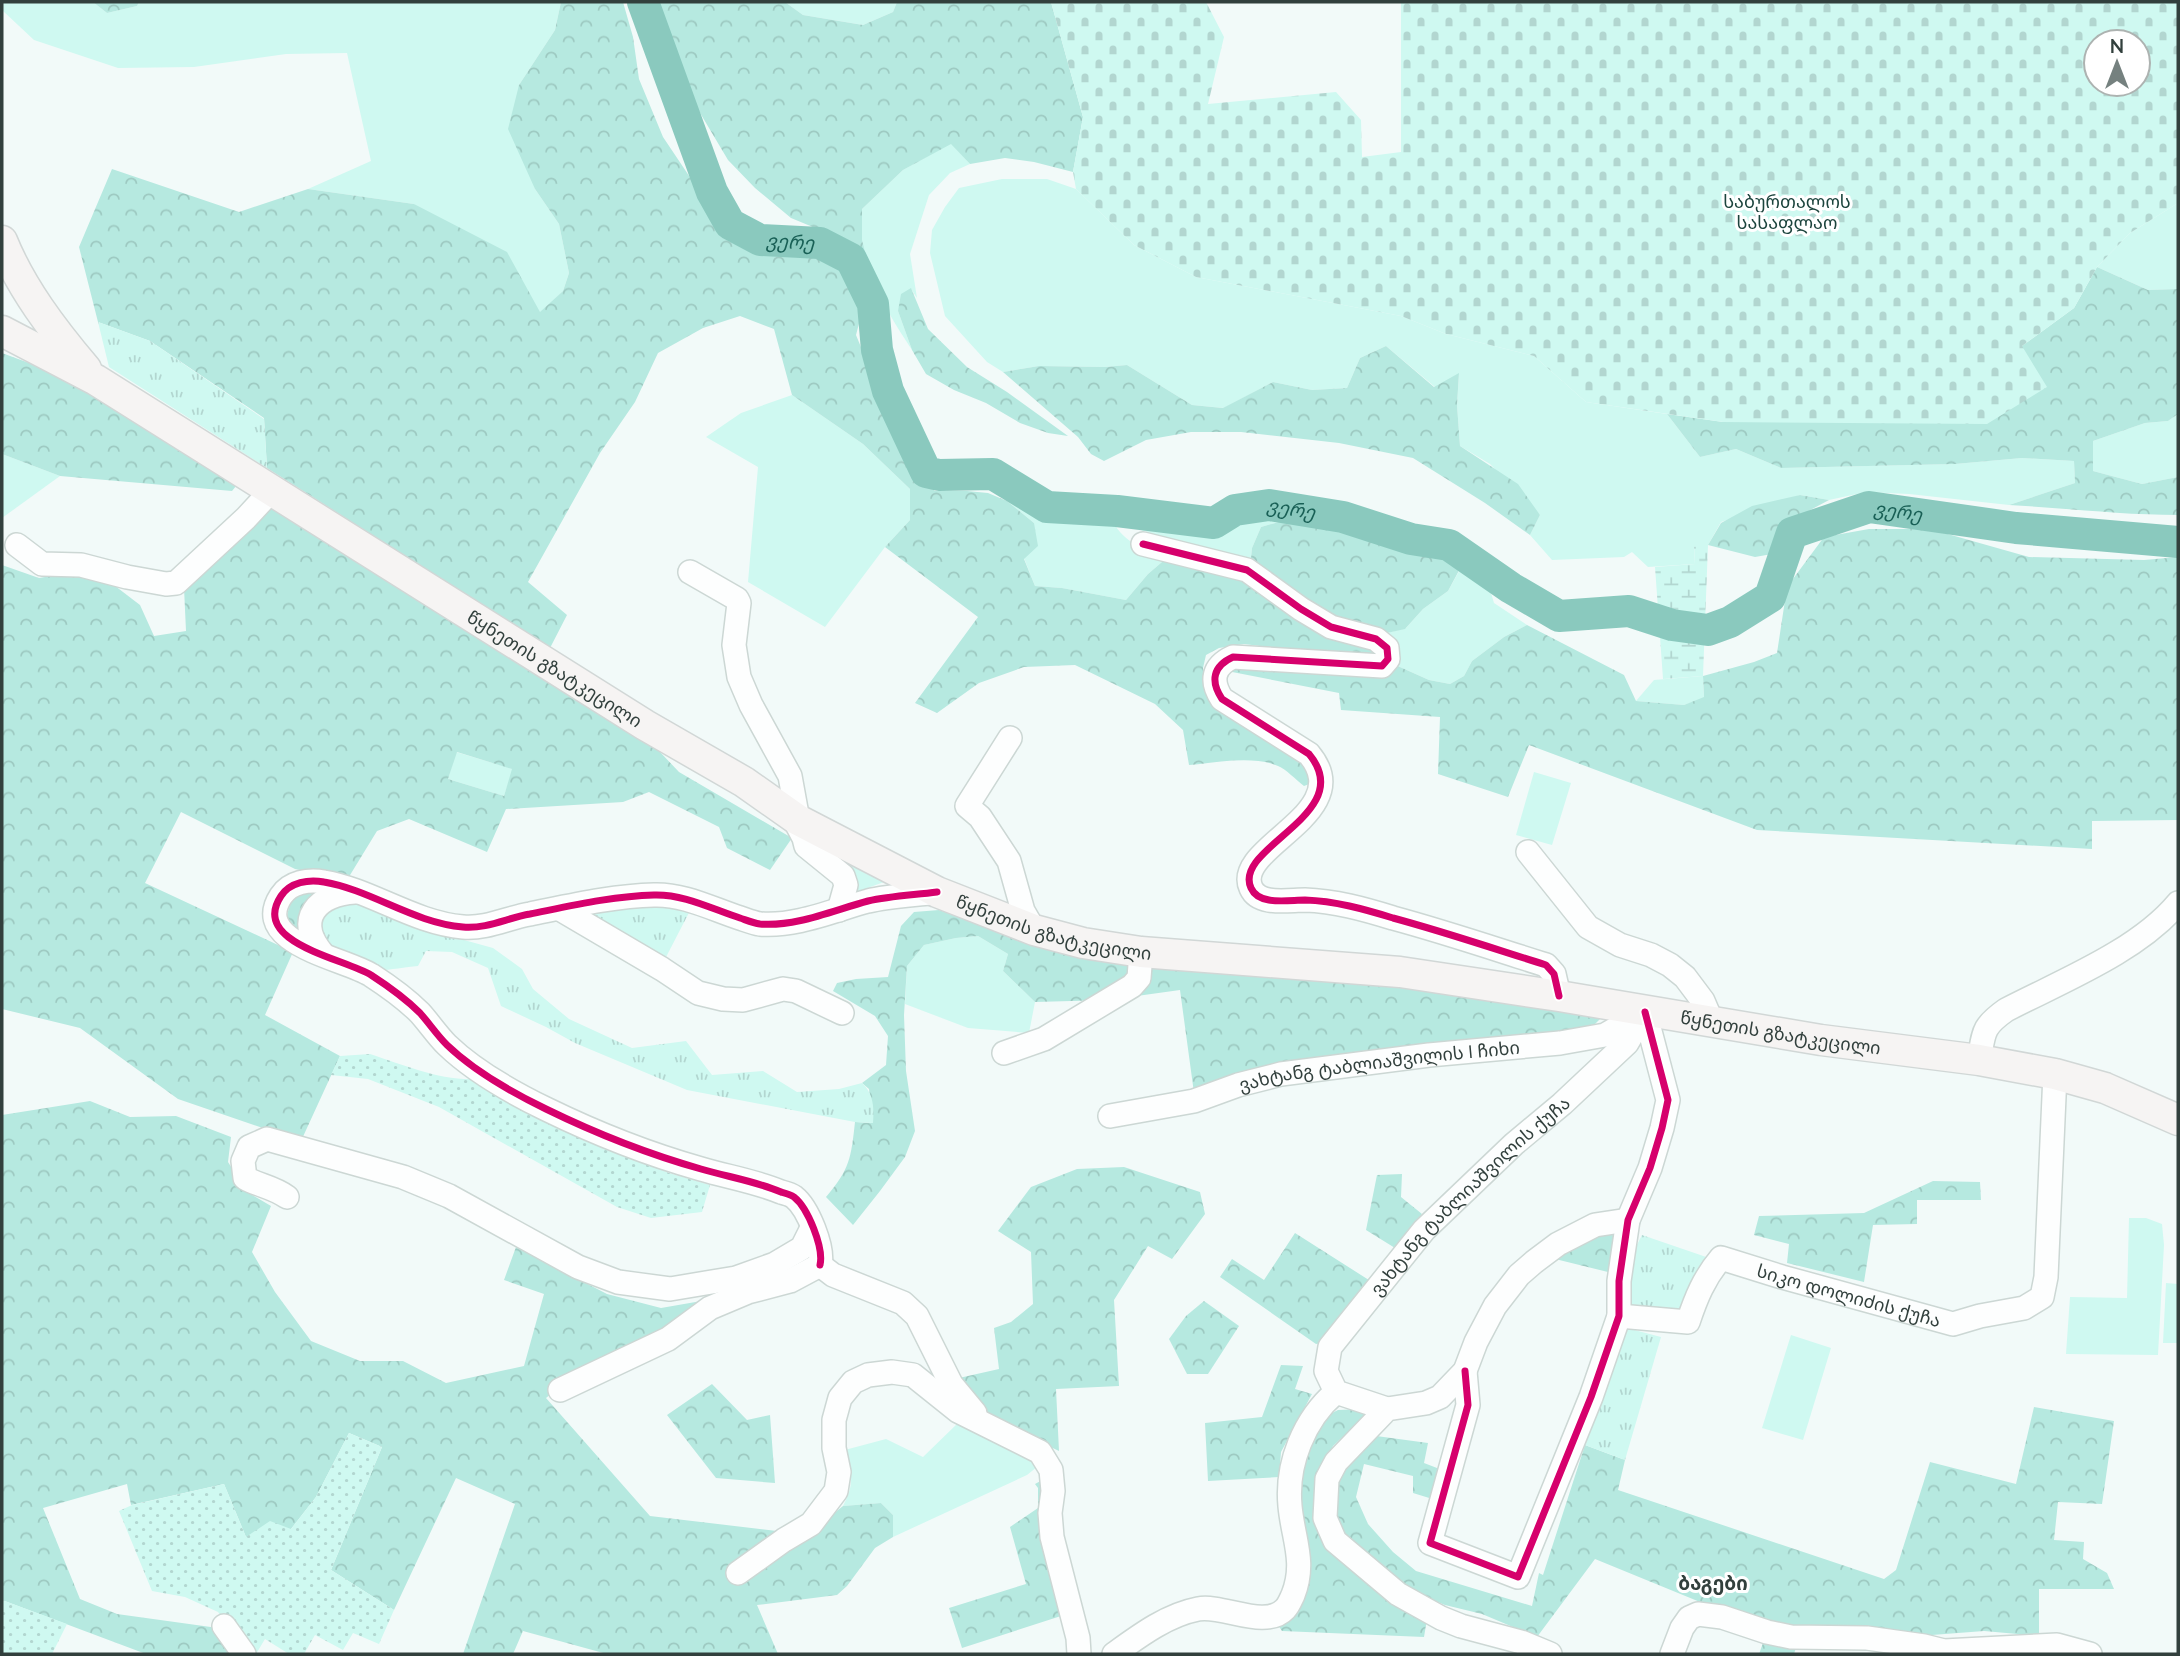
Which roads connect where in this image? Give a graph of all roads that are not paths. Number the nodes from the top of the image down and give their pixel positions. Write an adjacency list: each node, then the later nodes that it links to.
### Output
1 (2, 241): 5 (main road)
2 (2, 285): 5 (main road)
3 (2, 331): 5 (main road)
4 (2, 342): 5 (main road)
5 (63, 353): 6 (main road, წყნეთის გზატკეცილი)
6 (271, 491): 8 (street); 11 (main road, წყნეთის გზატკეცილი)
7 (1143, 544): 21 (street)
8 (17, 545)
9 (690, 572): 11 (street)
10 (1010, 738): 18 (street)
11 (795, 818): 14 (main road, წყნეთის გზატკეცილი); 17 (street)
12 (1528, 852): 24 (street)
13 (355, 892): 16 (street); 20 (street); 20 (street)
14 (937, 892): 17 (street); 18 (main road, წყნეთის გზატკეცილი)
15 (2178, 903): 26 (street)
16 (560, 909): 17 (street); 23 (street)
17 (839, 909)
18 (1034, 930): 19 (main road, წყნეთის გზატკეცილი)
19 (1142, 952): 21 (main road, წყნეთის გზატკეცილი); 25 (street)
20 (322, 953): 32 (street)
21 (1559, 996): 22 (main road, წყნეთის გზატკეცილი)
22 (1645, 1012): 24 (main road, წყნეთის გზატკეცილი); 28 (street, ვახტანგ ტაბლიაშვილის I ჩიხი); 31 (street); 37 (street, ვახტანგ ტაბლიაშვილის ქუჩა)
23 (842, 1013)
24 (1712, 1022): 26 (main road, წყნეთის გზატკეცილი)
25 (1004, 1053)
26 (1979, 1060): 27 (main road, წყნეთის გზატკეცილი)
27 (2055, 1074): 29 (main road, წყნეთის გზატკეცილი); 34 (street, სიკო დოლიძის ქუჩა)
28 (1110, 1116)
29 (2178, 1120)
30 (287, 1197): 32 (street)
31 (1628, 1220): 34 (street); 35 (street)
32 (812, 1228): 33 (street)
33 (820, 1265): 36 (street); 39 (street)
34 (1619, 1316): 35 (street)
35 (1465, 1371): 38 (street)
36 (560, 1390)
37 (1336, 1392): 38 (street); 44 (street)
38 (1387, 1409): 45 (street)
39 (984, 1423): 40 (street); 43 (street)
40 (738, 1573)
41 (224, 1626): 42 (street)
42 (244, 1654)
43 (1079, 1654)
44 (1114, 1654)
45 (1549, 1654)
46 (1672, 1654): 47 (street)
47 (2090, 1654)

